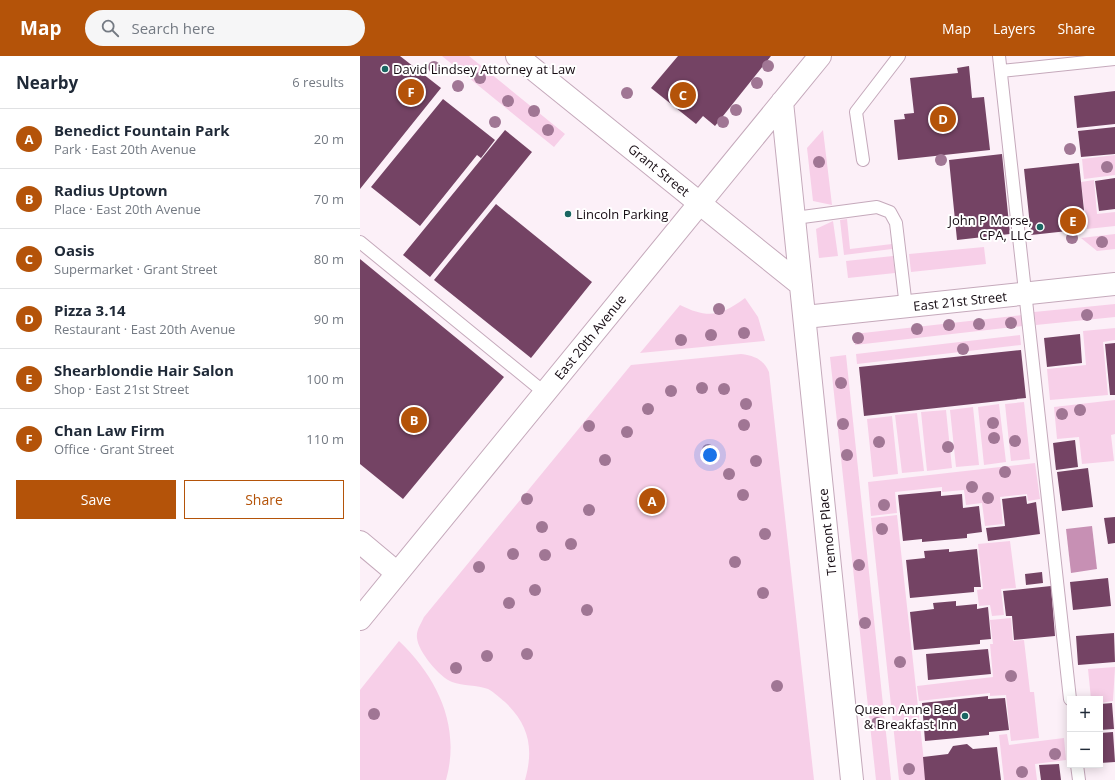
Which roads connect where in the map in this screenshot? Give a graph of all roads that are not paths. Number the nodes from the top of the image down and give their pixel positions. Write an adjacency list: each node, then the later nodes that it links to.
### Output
1 (517, 56): 9 (street, Grant Street)
2 (820, 56): 7 (street, East 20th Avenue)
3 (899, 56): 8 (lane)
4 (999, 56): 6 (lane)
5 (1115, 59): 6 (lane)
6 (1001, 72): 14 (lane)
7 (782, 102): 9 (street, East 20th Avenue); 10 (street, Tremont Place)
8 (863, 160)
9 (700, 203): 13 (street, Grant Street); 17 (street, East 20th Avenue)
10 (794, 218): 13 (street, Tremont Place); 15 (lane)
11 (360, 242): 17 (lane)
12 (1115, 284): 14 (street, East 21st Street)
13 (801, 285): 16 (street, Tremont Place)
14 (1025, 294): 15 (street, East 21st Street); 21 (lane)
15 (906, 307): 16 (street, East 21st Street)
16 (805, 317): 23 (street, Tremont Place)
17 (545, 393): 19 (street, East 20th Avenue)
18 (360, 542): 19 (street)
19 (397, 573): 20 (street, East 20th Avenue)
20 (360, 619)
21 (1070, 696)
22 (1077, 768): 24 (lane)
23 (852, 780)
24 (1079, 780)

